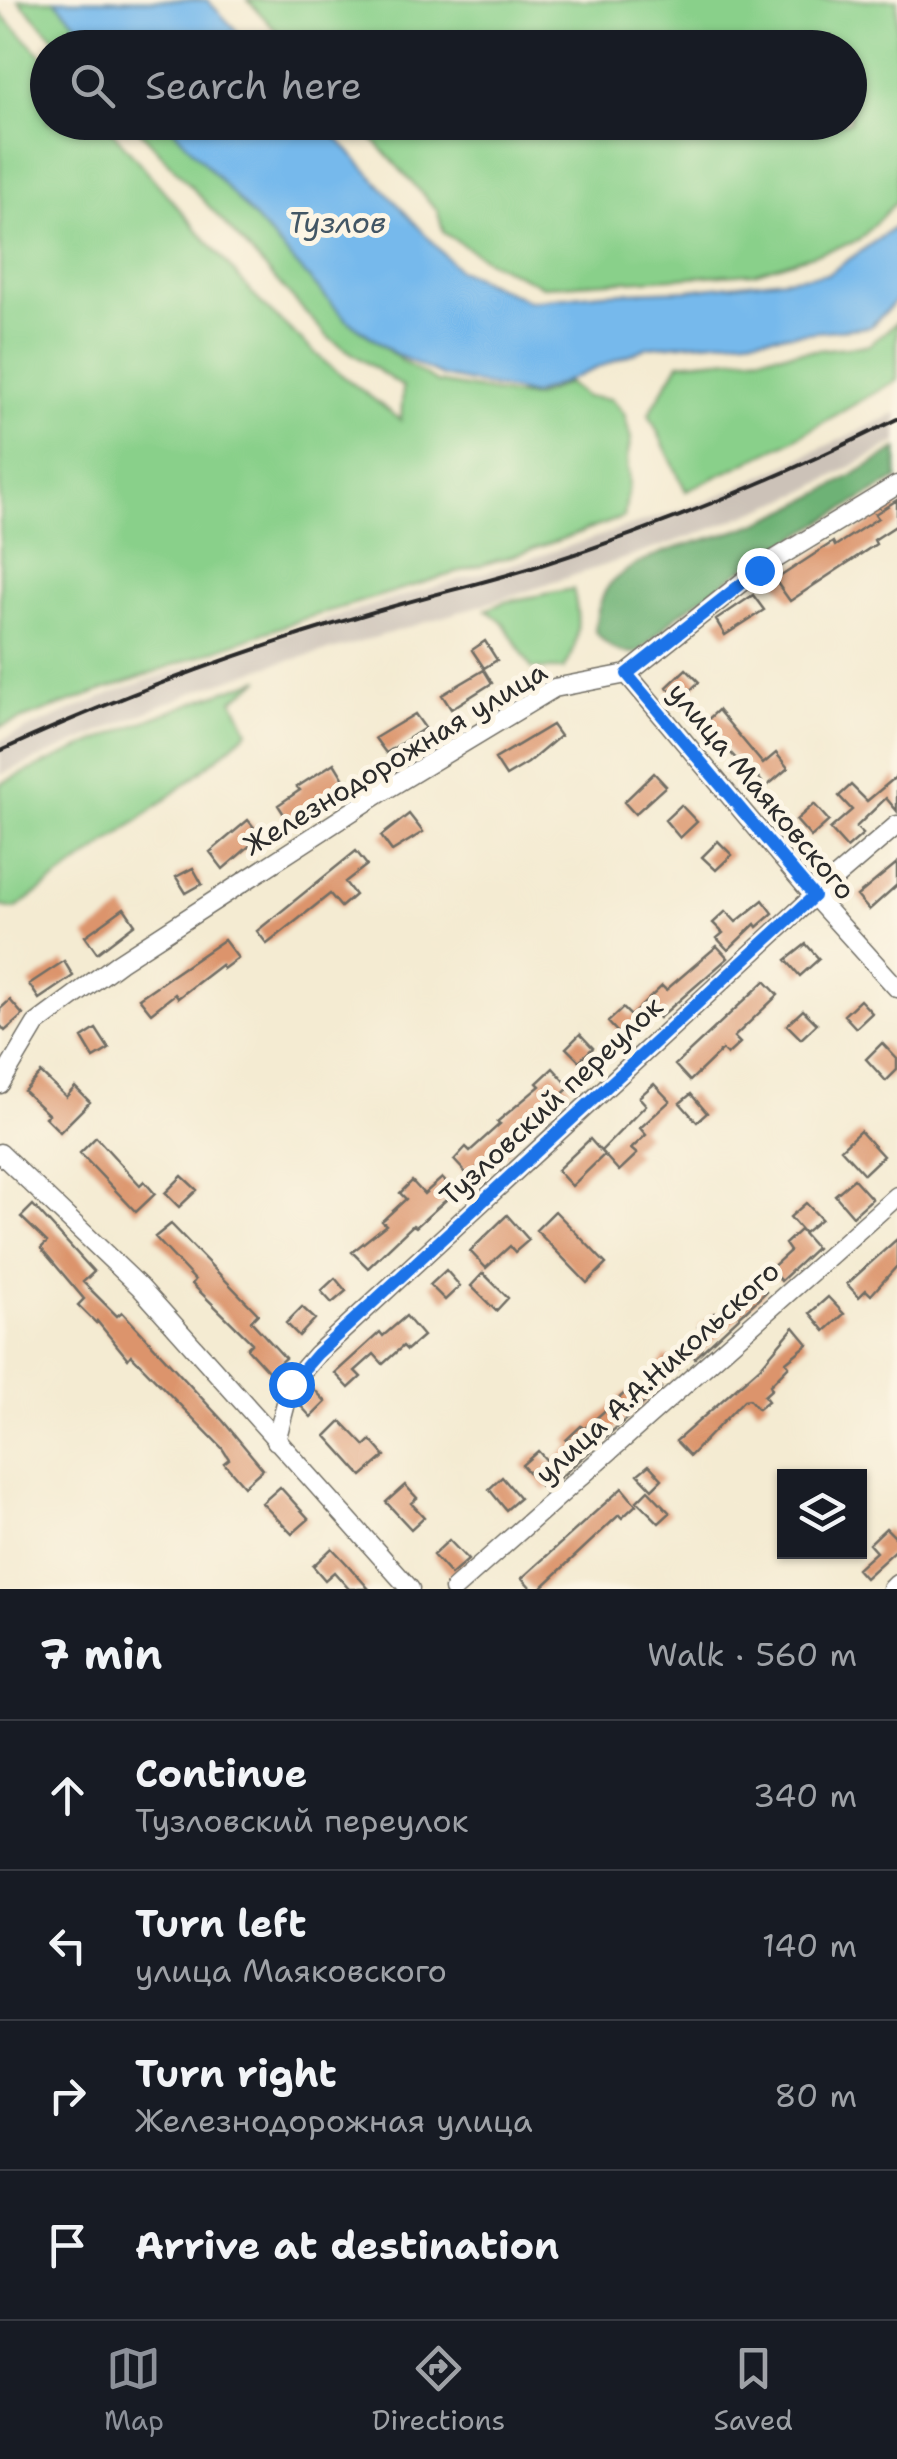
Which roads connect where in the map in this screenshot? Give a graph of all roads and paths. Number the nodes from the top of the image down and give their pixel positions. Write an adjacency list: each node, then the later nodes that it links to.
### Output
1 (897, 485): 2 (street, Железнодорожная улица)
2 (627, 674): 4 (street, улица Маяковского); 6 (street, Железнодорожная улица)
3 (897, 824): 4 (street, Тузловский переулок)
4 (814, 896): 5 (street, улица Маяковского); 9 (street, Тузловский переулок)
5 (897, 988)
6 (0, 1084)
7 (0, 1153): 9 (street)
8 (897, 1196): 11 (street, улица А.А.Никольского)
9 (276, 1441): 10 (street)
10 (410, 1589)
11 (454, 1589)

